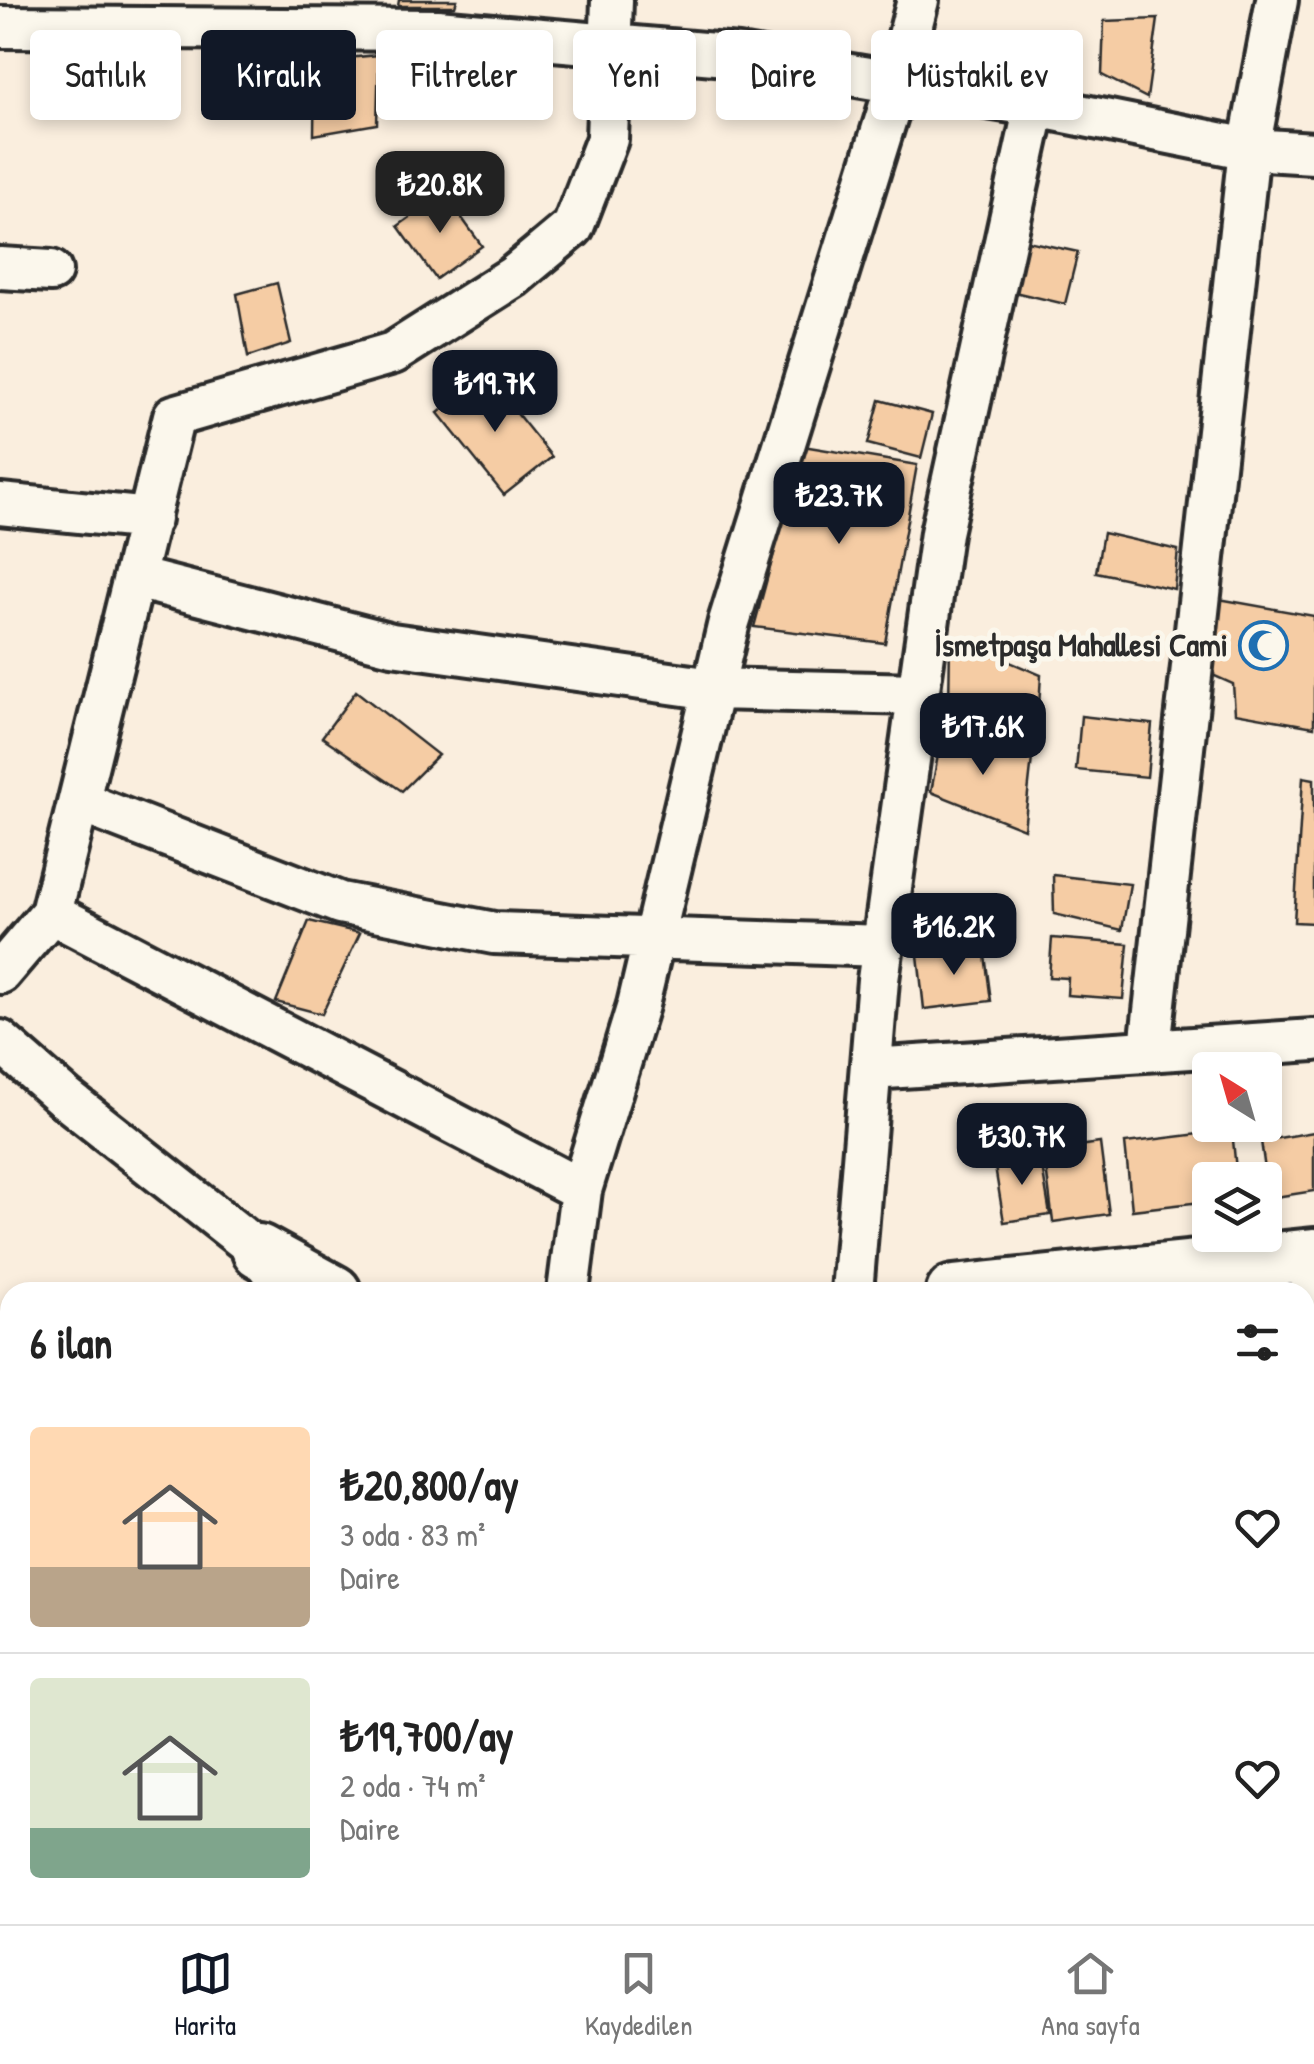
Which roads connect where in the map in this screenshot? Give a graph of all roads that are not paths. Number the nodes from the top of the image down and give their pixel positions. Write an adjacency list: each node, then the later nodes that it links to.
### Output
1 (612, 0): 5 (street)
2 (918, 0): 6 (street)
3 (1277, 0): 14 (street)
4 (0, 27): 7 (street)
5 (610, 30)
6 (910, 30)
7 (573, 42)
8 (696, 52): 9 (street)
9 (871, 79)
10 (1083, 116): 14 (street)
11 (607, 120): 19 (street)
12 (885, 120): 21 (street)
13 (1032, 120): 22 (street)
14 (1249, 149): 15 (street); 30 (street)
15 (1314, 153)
16 (0, 268): 17 (street)
17 (51, 271)
18 (0, 504): 19 (street)
19 (150, 520): 20 (street)
20 (136, 578): 21 (street); 23 (street)
21 (713, 689): 22 (street); 25 (street)
22 (918, 694): 26 (street)
23 (80, 802): 24 (street); 25 (street)
24 (52, 913): 27 (street); 33 (street)
25 (654, 938): 26 (street); 33 (street)
26 (883, 946): 31 (street)
27 (0, 973)
28 (0, 1040): 32 (street)
29 (1314, 1040): 30 (street)
30 (1150, 1048): 31 (street)
31 (871, 1069): 37 (street)
32 (16, 1079): 35 (street)
33 (580, 1190): 36 (street)
34 (1314, 1255): 38 (main road)
35 (278, 1280)
36 (569, 1282)
37 (853, 1282)
38 (1050, 1282)

